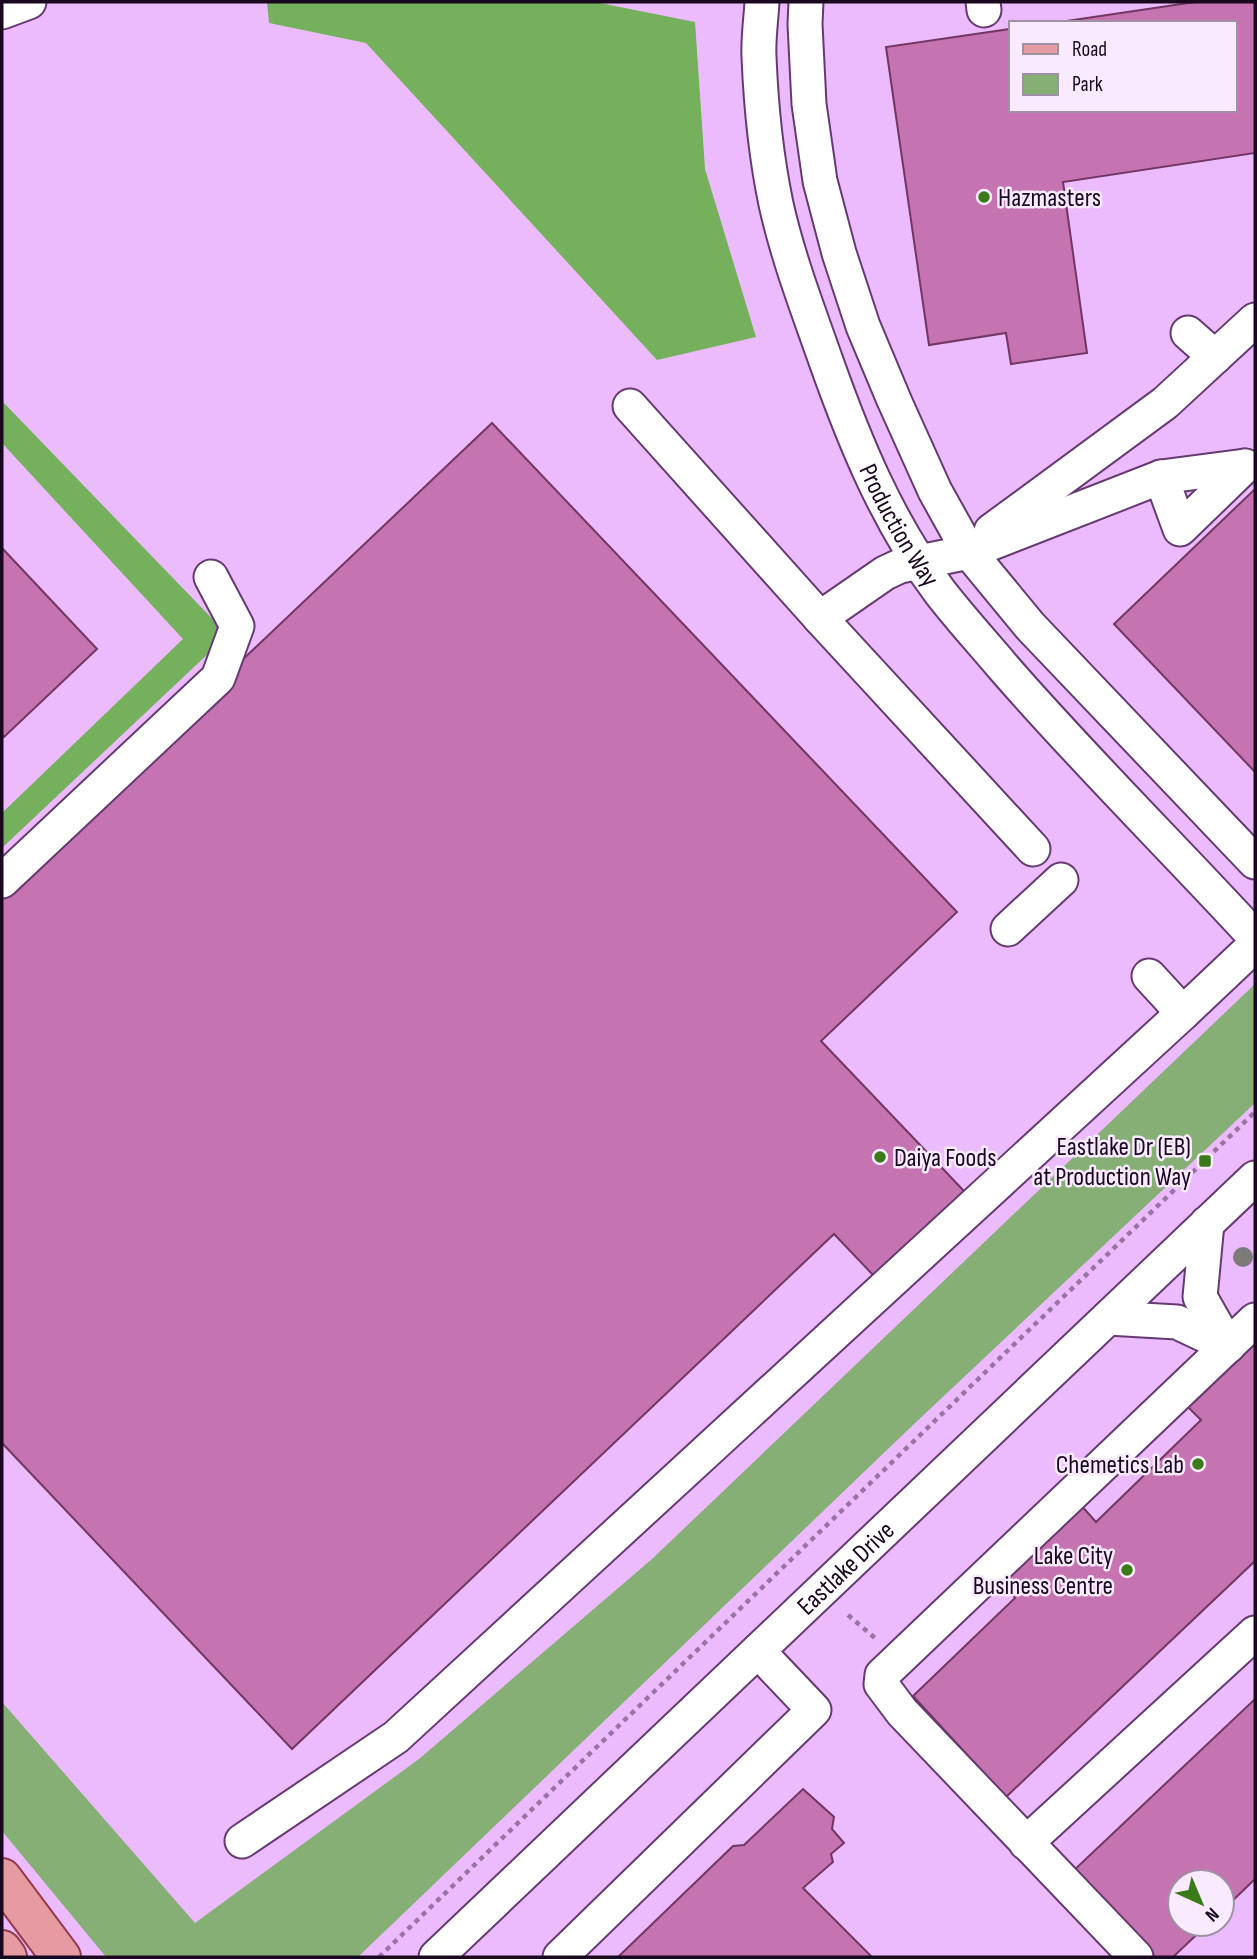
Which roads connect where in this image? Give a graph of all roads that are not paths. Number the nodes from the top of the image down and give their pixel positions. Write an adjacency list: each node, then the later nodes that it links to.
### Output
1 (762, 2): 9 (street, Production Way)
2 (806, 2): 8 (street, Production Way)
3 (1255, 320): 5 (street)
4 (1188, 333): 5 (street)
5 (1215, 357): 8 (street)
6 (630, 405): 11 (street)
7 (1161, 477): 8 (street)
8 (969, 552): 9 (street); 13 (street, Production Way)
9 (919, 562): 11 (street); 17 (street, Production Way)
10 (211, 577): 15 (street)
11 (820, 618): 12 (street)
12 (1033, 849)
13 (1255, 862)
14 (1061, 880): 16 (street)
15 (2, 881)
16 (1008, 929)
17 (1255, 937)
18 (1255, 945): 20 (street)
19 (1149, 976): 20 (street)
20 (1183, 1013): 28 (street)
21 (1255, 1178): 22 (street, Eastlake Drive)
22 (1208, 1223): 23 (street, Eastlake Drive); 25 (street)
23 (1108, 1318): 25 (street); 27 (street, Eastlake Drive)
24 (1255, 1320): 25 (street)
25 (1228, 1346): 29 (street)
26 (1255, 1633): 29 (street)
27 (758, 1650): 34 (street, Eastlake Drive); 35 (street)
28 (242, 1841)
29 (1026, 1843): 36 (street)
30 (2, 1878): 33 (main road)
31 (2, 1950): 32 (main road)
32 (7, 1957)
33 (61, 1957)
34 (436, 1957)
35 (560, 1957)
36 (1136, 1957)

